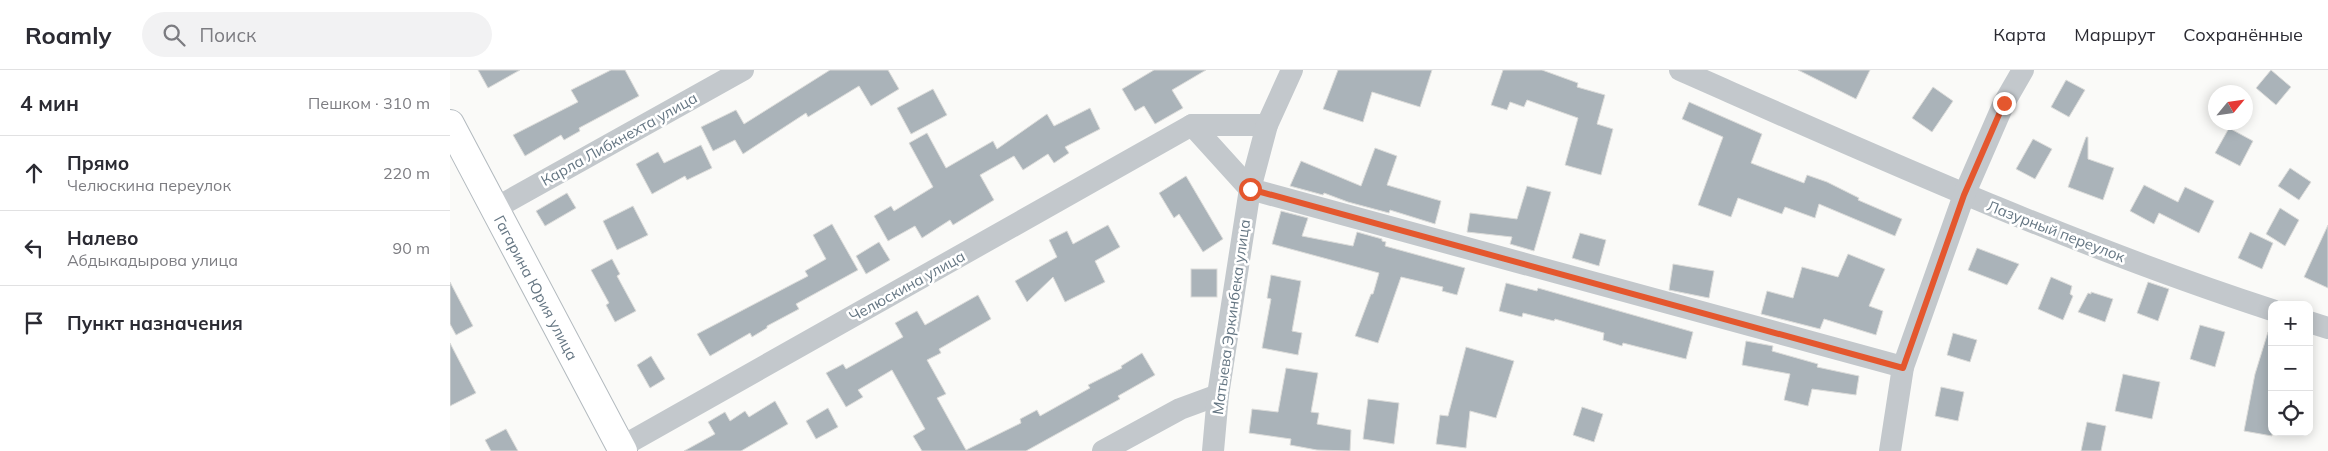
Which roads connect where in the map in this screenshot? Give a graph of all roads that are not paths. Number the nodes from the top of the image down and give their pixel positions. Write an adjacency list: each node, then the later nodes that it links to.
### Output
1 (743, 70): 10 (street, Карла Либкнехта улица)
2 (1292, 70): 6 (street, Матыева Эркинбека улица)
3 (1680, 70): 9 (street, Лазурный переулок)
4 (2023, 70): 9 (street)
5 (450, 124): 10 (main road, Гагарина Юрия улица)
6 (1267, 125): 7 (street, Челюскина улица); 8 (street, Матыева Эркинбека улица)
7 (1192, 126): 8 (street); 16 (street, Челюскина улица)
8 (1250, 189): 14 (street); 15 (street, Матыева Эркинбека улица)
9 (1964, 195): 11 (street, Лазурный переулок); 14 (street)
10 (494, 209): 16 (main road, Гагарина Юрия улица)
11 (2268, 309)
12 (2313, 323): 13 (street)
13 (2328, 328)
14 (1903, 368): 19 (street)
15 (1218, 395): 17 (street); 18 (street, Матыева Эркинбека улица)
16 (622, 449)
17 (1103, 451)
18 (1213, 451)
19 (1890, 451)

